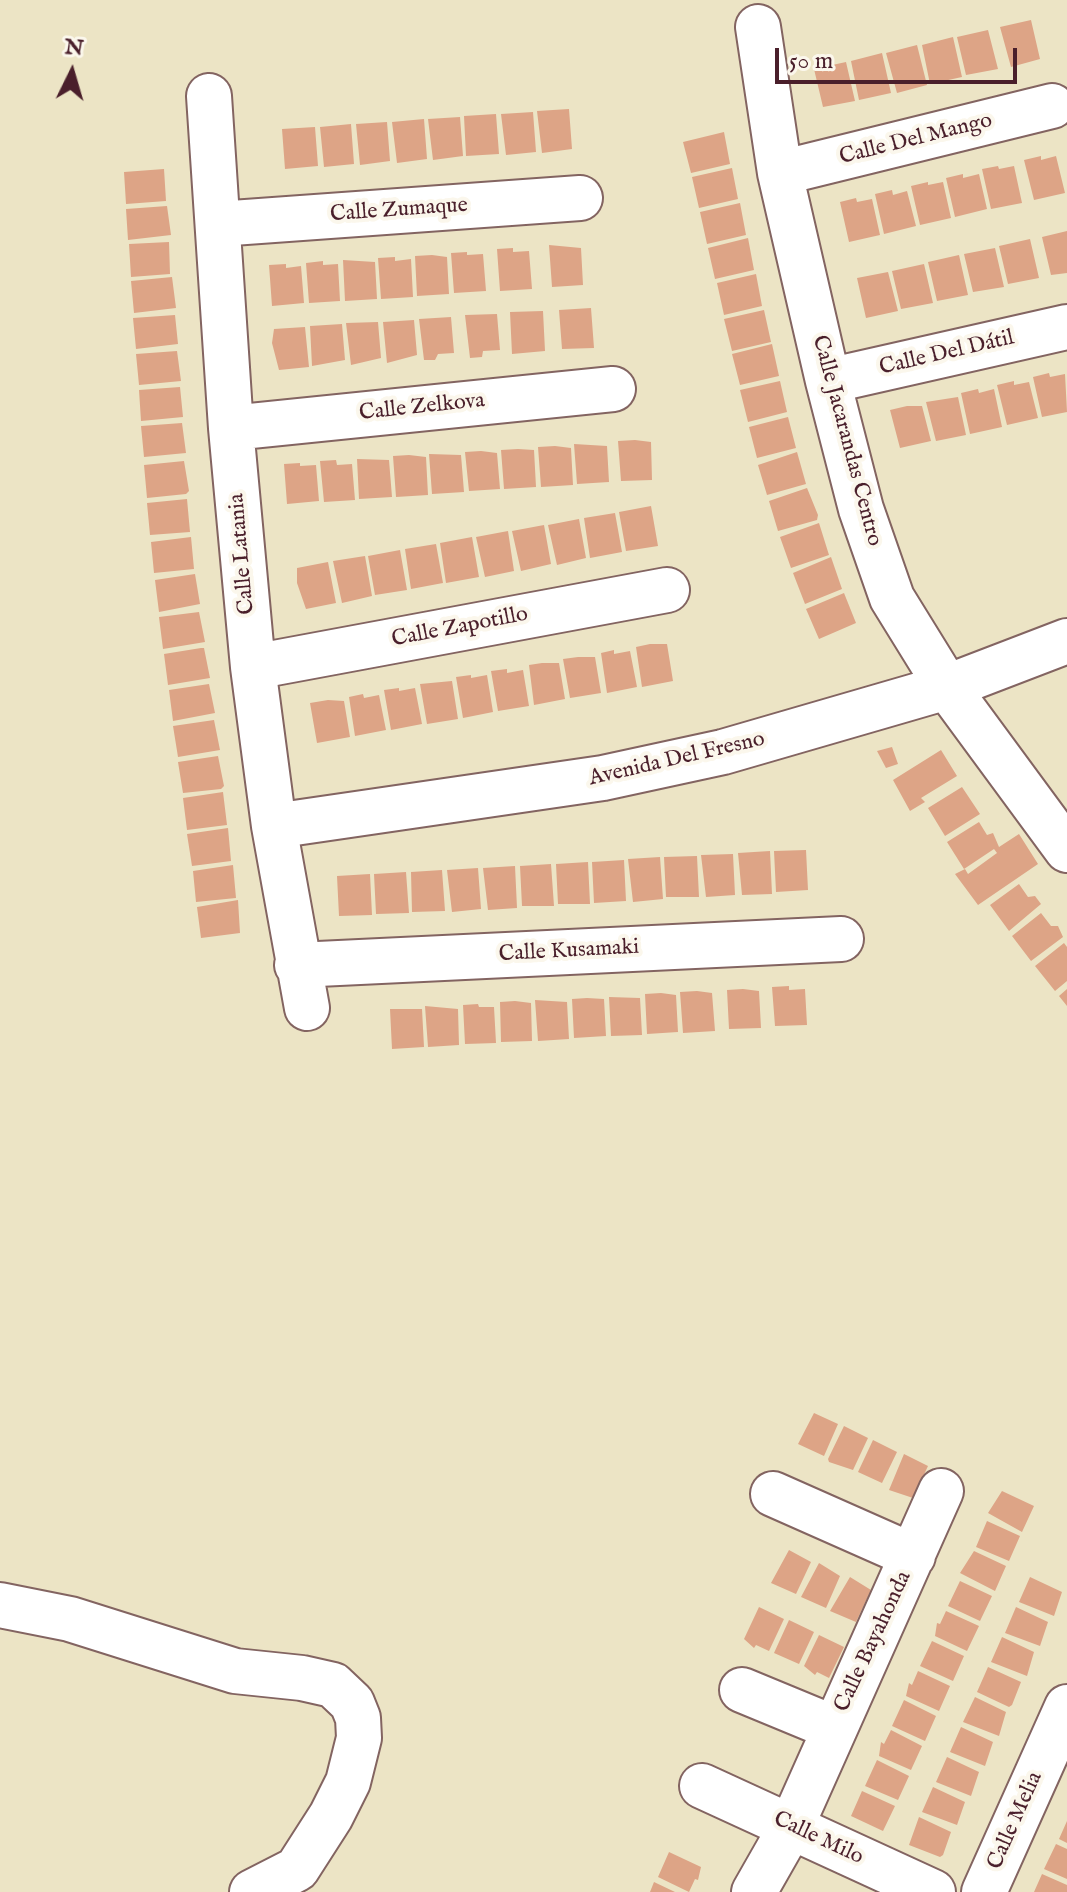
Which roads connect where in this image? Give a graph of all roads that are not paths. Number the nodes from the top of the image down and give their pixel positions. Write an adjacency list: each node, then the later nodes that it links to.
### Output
1 (758, 27): 4 (street, Calle Jacarandas Centro)
2 (209, 96): 6 (street, Calle Latania)
3 (1052, 106): 4 (street, Calle Del Mango)
4 (780, 173): 8 (street, Calle Jacarandas Centro)
5 (580, 198): 6 (street, Calle Zumaque)
6 (218, 224): 10 (street, Calle Latania)
7 (1067, 327): 8 (street, Calle Del Dátil)
8 (828, 381): 14 (street, Calle Jacarandas Centro)
9 (613, 389): 10 (street, Calle Zelkova)
10 (231, 428): 13 (street, Calle Latania)
11 (667, 590): 13 (street, Calle Zapotillo)
12 (1067, 641): 14 (street, Avenida Del Fresno)
13 (253, 667): 15 (street, Calle Latania)
14 (947, 687): 15 (street, Avenida Del Fresno); 16 (street, Calle Jacarandas Centro)
15 (274, 826): 18 (street, Calle Latania)
16 (1067, 850)
17 (841, 939): 18 (street, Calle Kusamaki)
18 (297, 965): 19 (street, Calle Latania)
19 (307, 1008)
20 (941, 1491): 22 (street, Calle Bayahonda)
21 (773, 1494): 22 (street, Calle Bayahonda)
22 (913, 1556): 26 (street, Calle Bayahonda)
23 (0, 1605): 29 (street)
24 (742, 1690): 26 (street, Calle Bayahonda)
25 (1067, 1707): 32 (street, Calle Melia)
26 (834, 1728): 28 (street, Calle Bayahonda)
27 (702, 1786): 28 (street, Calle Milo)
28 (791, 1827): 30 (street, Calle Bayahonda); 31 (street, Calle Milo)
29 (252, 1892)
30 (754, 1892)
31 (933, 1892)
32 (984, 1892)

